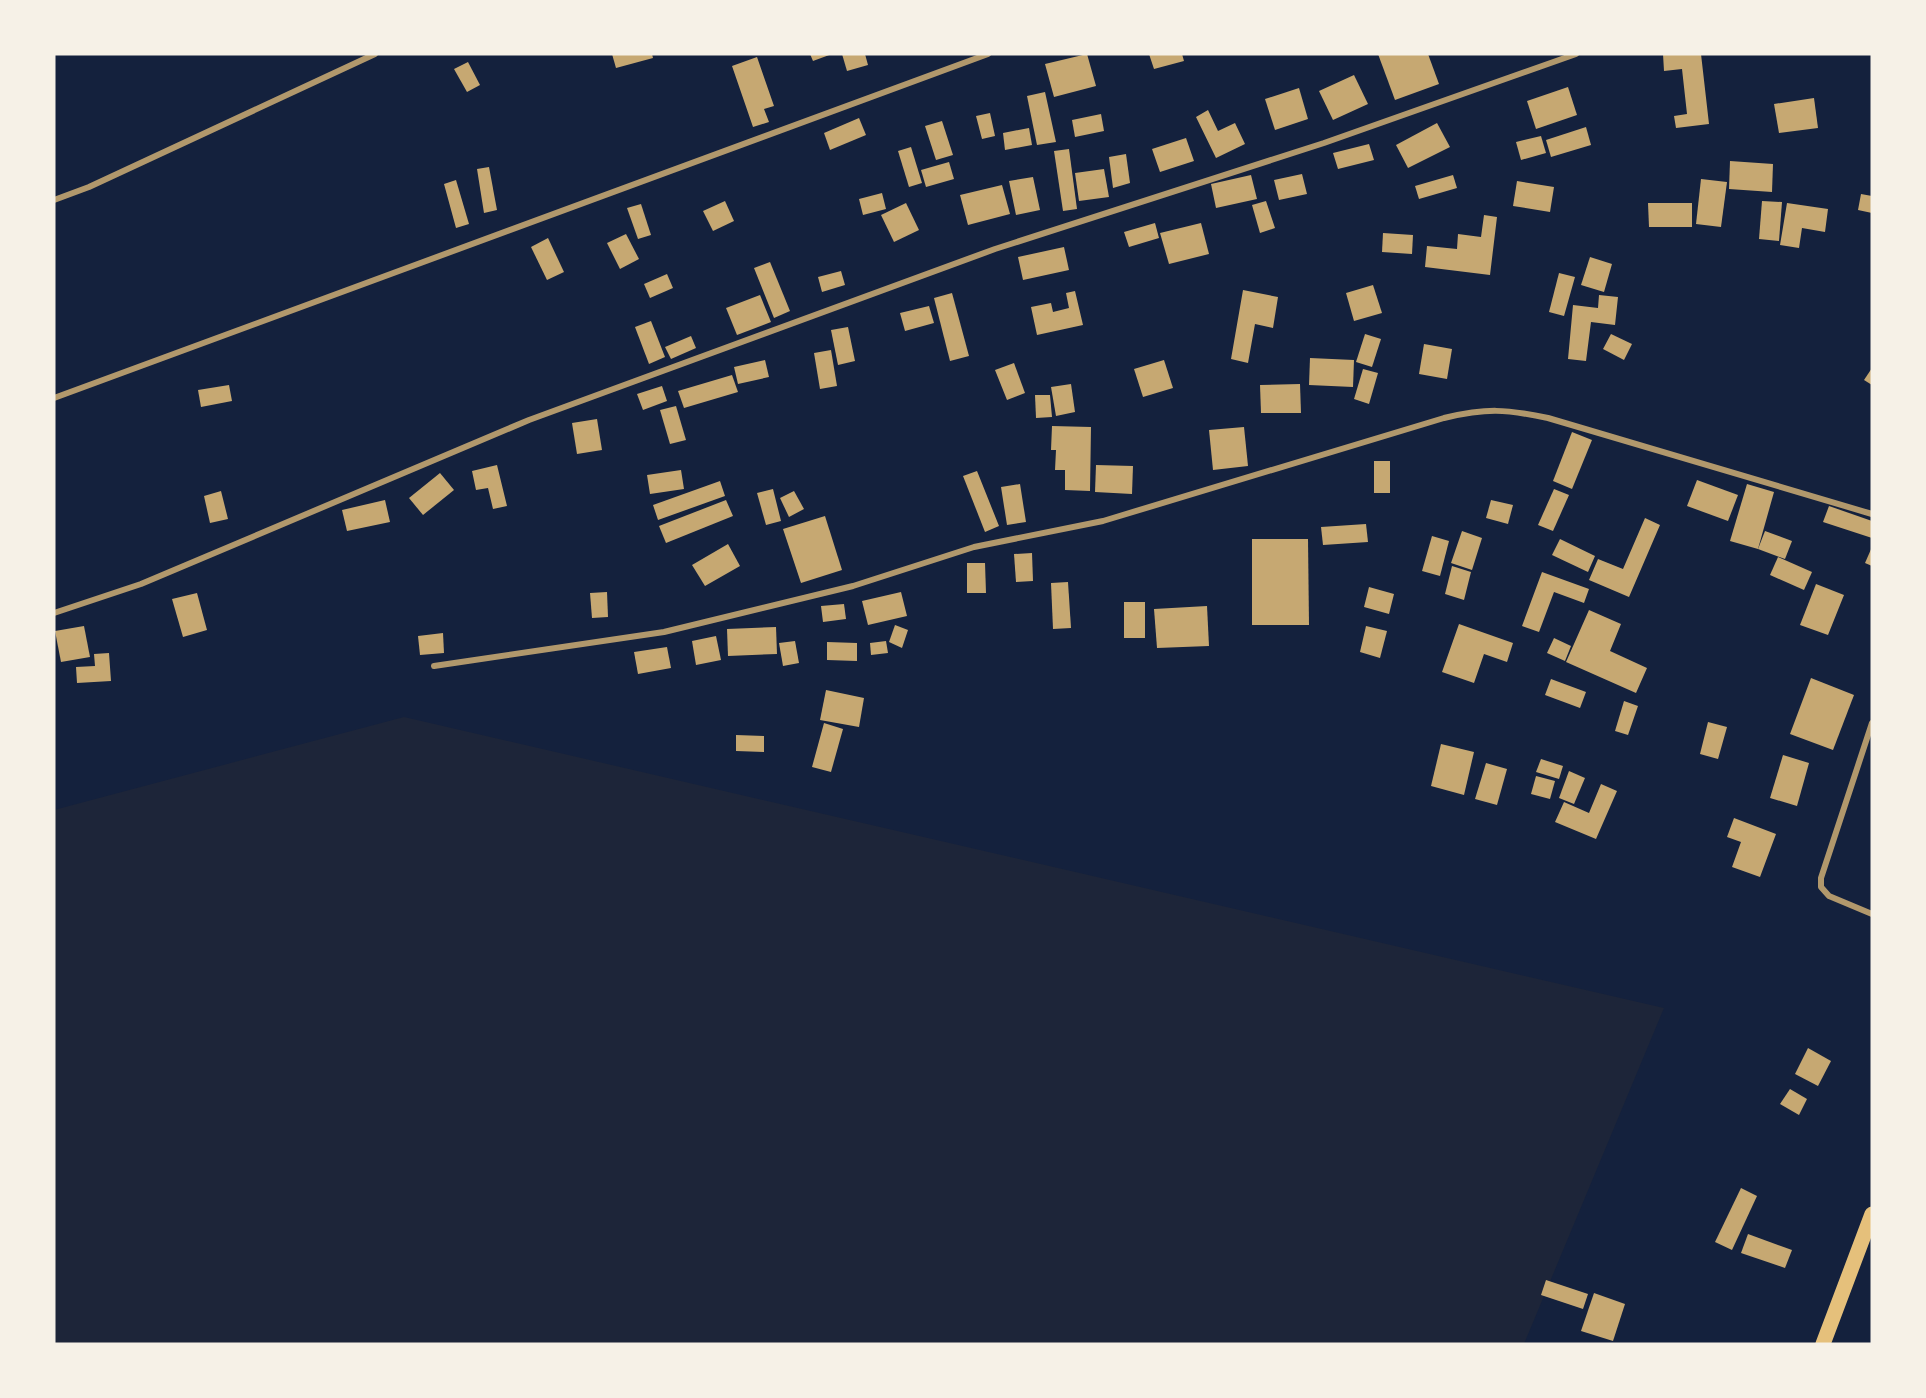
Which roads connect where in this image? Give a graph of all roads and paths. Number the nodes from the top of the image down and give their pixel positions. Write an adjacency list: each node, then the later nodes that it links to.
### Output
1 (375, 54): 4 (street)
2 (988, 54): 5 (street)
3 (1576, 54): 7 (street)
4 (54, 200)
5 (54, 398)
6 (1872, 514): 8 (street)
7 (54, 613)
8 (434, 666)
9 (1872, 723): 10 (street)
10 (1872, 914)
11 (1872, 1214): 12 (main road)
12 (1823, 1344)

